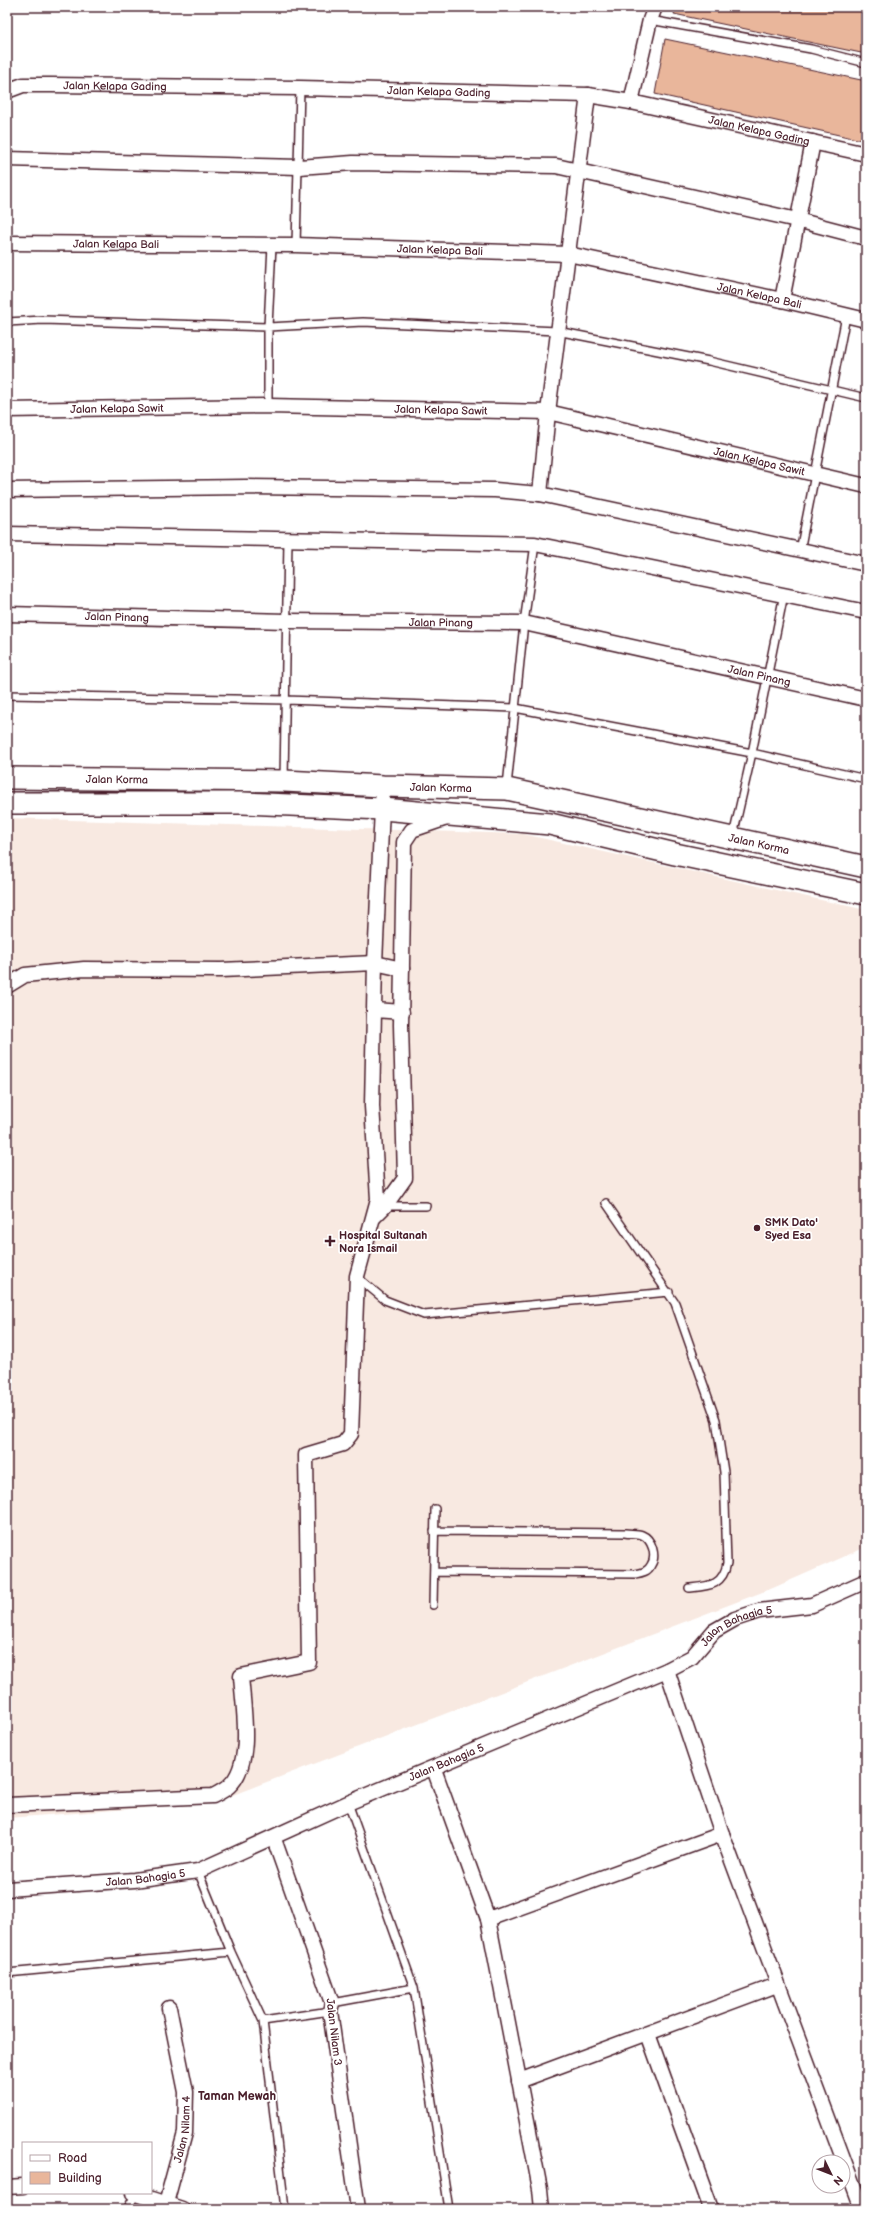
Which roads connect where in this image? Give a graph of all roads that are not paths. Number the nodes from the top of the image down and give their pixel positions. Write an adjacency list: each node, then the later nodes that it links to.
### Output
1 (655, 7): 2 (street)
2 (650, 20): 3 (lane); 7 (street)
3 (866, 63)
4 (300, 88): 5 (street, Jalan Kelapa Gading); 6 (street, Jalan Kelapa Gading); 11 (lane)
5 (7, 91)
6 (588, 96): 7 (street, Jalan Kelapa Gading); 12 (street)
7 (632, 102): 8 (street, Jalan Kelapa Gading)
8 (813, 142): 9 (street, Jalan Kelapa Gading); 13 (street)
9 (866, 154)
10 (7, 159): 11 (street)
11 (299, 167): 12 (street); 17 (lane)
12 (578, 171): 13 (street); 18 (street)
13 (797, 220): 14 (street); 19 (street)
14 (866, 238)
15 (7, 243): 16 (street, Jalan Kelapa Bali)
16 (272, 245): 17 (street, Jalan Kelapa Bali); 23 (lane)
17 (296, 245): 18 (street, Jalan Kelapa Bali)
18 (568, 254): 19 (street, Jalan Kelapa Bali); 24 (street)
19 (782, 300): 20 (street, Jalan Kelapa Bali)
20 (846, 316): 21 (street, Jalan Kelapa Bali); 25 (lane)
21 (866, 320)
22 (7, 322): 23 (lane)
23 (268, 327): 24 (lane); 27 (lane)
24 (558, 331): 25 (lane); 29 (street)
25 (833, 390): 26 (lane); 30 (lane)
26 (866, 398)
27 (268, 406): 28 (street, Jalan Kelapa Sawit); 29 (street, Jalan Kelapa Sawit)
28 (7, 410)
29 (548, 412): 30 (street, Jalan Kelapa Sawit); 33 (street)
30 (814, 474): 31 (street, Jalan Kelapa Sawit); 37 (lane)
31 (866, 486)
32 (7, 490): 33 (street)
33 (540, 494): 37 (street)
34 (7, 534): 35 (street)
35 (288, 538): 36 (street); 42 (lane)
36 (535, 544): 39 (street); 43 (lane)
37 (800, 551): 38 (street)
38 (866, 564)
39 (784, 594): 40 (street); 44 (lane)
40 (866, 612)
41 (7, 614): 42 (street, Jalan Pinang)
42 (286, 621): 43 (street, Jalan Pinang); 47 (lane)
43 (524, 623): 44 (street, Jalan Pinang); 48 (lane)
44 (766, 675): 46 (street, Jalan Pinang); 49 (lane)
45 (7, 695): 47 (lane)
46 (866, 699)
47 (286, 700): 48 (lane); 52 (lane)
48 (515, 708): 49 (lane); 54 (lane)
49 (752, 753): 51 (lane); 58 (lane)
50 (7, 778): 52 (street, Jalan Korma)
51 (866, 779)
52 (284, 781): 53 (street, Jalan Korma)
53 (383, 786): 54 (street, Jalan Korma); 56 (street)
54 (507, 788): 58 (street, Jalan Korma)
55 (7, 803): 56 (street)
56 (383, 809): 57 (street); 61 (street)
57 (452, 816): 60 (street); 62 (street)
58 (732, 838): 59 (street, Jalan Korma)
59 (866, 867)
60 (866, 894)
61 (375, 963): 62 (street); 63 (street); 64 (street)
62 (402, 969): 65 (street)
63 (7, 986)
64 (375, 1010): 65 (street); 66 (street)
65 (402, 1012): 66 (street)
66 (382, 1203): 68 (lane); 69 (street)
67 (606, 1203): 70 (lane)
68 (426, 1206)
69 (357, 1276): 70 (lane); 80 (street)
70 (669, 1292): 75 (lane)
71 (435, 1509): 72 (lane)
72 (434, 1531): 73 (lane); 73 (lane)
73 (434, 1572): 76 (lane)
74 (866, 1581): 77 (street, Jalan Bahagia 5)
75 (689, 1588)
76 (433, 1605)
77 (667, 1670): 78 (street, Jalan Bahagia 5); 81 (street)
78 (434, 1769): 79 (street, Jalan Bahagia 5); 85 (street)
79 (348, 1803): 82 (street, Jalan Bahagia 5); 89 (lane)
80 (7, 1805)
81 (722, 1834): 85 (street); 88 (street)
82 (274, 1839): 83 (street, Jalan Bahagia 5); 90 (street, Jalan Nilam 3)
83 (198, 1871): 84 (street, Jalan Bahagia 5); 86 (lane)
84 (7, 1889)
85 (488, 1919): 94 (street)
86 (230, 1952): 87 (lane); 92 (lane)
87 (7, 1973)
88 (777, 1985): 93 (street); 107 (street)
89 (414, 1988): 90 (lane); 104 (lane)
90 (331, 2007): 92 (lane); 103 (street, Jalan Nilam 3)
91 (169, 2008): 99 (street, Jalan Nilam 4)
92 (264, 2021): 102 (lane)
93 (648, 2034): 94 (street); 106 (street)
94 (519, 2080): 105 (street)
95 (22, 2186): 96 (street)
96 (7, 2187)
97 (134, 2194): 100 (lane)
98 (137, 2194): 99 (street)
99 (166, 2203): 101 (street)
100 (127, 2209)
101 (182, 2209)
102 (285, 2209)
103 (358, 2209)
104 (449, 2209)
105 (542, 2209)
106 (711, 2209)
107 (862, 2209)

